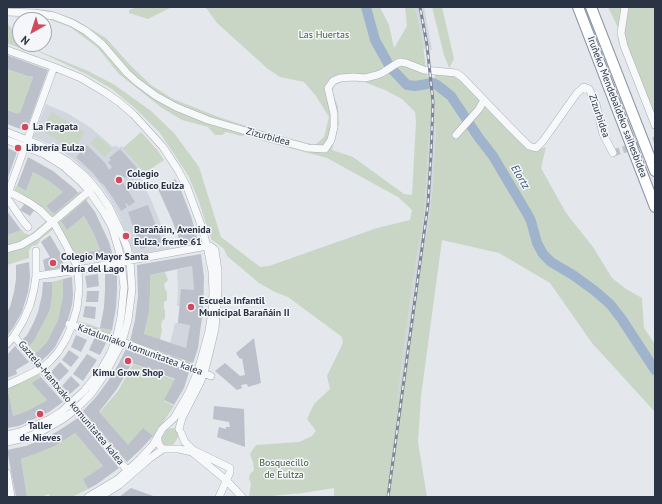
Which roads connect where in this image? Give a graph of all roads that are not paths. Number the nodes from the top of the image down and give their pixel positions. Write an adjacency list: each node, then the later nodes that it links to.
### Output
1 (578, 7): 17 (highway, Iruñeko Mendebaldeko saihesbidea)
2 (591, 7): 14 (highway, Iruñeko Mendebaldeko saihesbidea)
3 (625, 7): 8 (street)
4 (7, 12): 7 (street, Zizurbidea)
5 (10, 53): 6 (street)
6 (54, 67): 12 (street); 20 (street)
7 (484, 100): 10 (street); 13 (street, Zizurbidea)
8 (655, 125)
9 (7, 132): 12 (street)
10 (456, 135)
11 (7, 140): 12 (street)
12 (27, 143): 15 (street); 16 (street); 23 (street)
13 (613, 153)
14 (655, 171)
15 (89, 191): 18 (street); 24 (street)
16 (8, 195): 18 (street); 19 (street)
17 (655, 207)
18 (52, 222): 21 (street); 25 (street)
19 (28, 227)
20 (207, 246): 23 (street); 32 (street)
21 (7, 249)
22 (36, 251): 26 (street)
23 (130, 261): 24 (street); 29 (street)
24 (122, 263): 25 (street); 29 (street)
25 (78, 270): 26 (street); 27 (street)
26 (36, 276): 28 (street)
27 (71, 325): 29 (street, Kataluniako komunitatea kalea); 31 (street)
28 (14, 336): 30 (street); 31 (street, Gaztela-Mantxako komunitatea kalea)
29 (119, 341): 32 (street, Kataluniako komunitatea kalea); 34 (street)
30 (7, 344)
31 (42, 368): 33 (street); 34 (street, Gaztela-Mantxako komunitatea kalea)
32 (204, 374): 35 (street); 36 (street)
33 (7, 385)
34 (74, 406): 37 (street); 39 (street); 42 (street, Gaztela-Mantxako komunitatea kalea)
35 (166, 426): 36 (street); 38 (street)
36 (180, 431): 41 (street); 44 (street)
37 (7, 435)
38 (158, 435): 40 (street); 42 (street)
39 (7, 442)
40 (163, 449): 41 (street); 47 (street)
41 (174, 449): 44 (street)
42 (128, 470): 46 (street)
43 (7, 473): 45 (street)
44 (226, 480): 48 (street); 49 (street)
45 (11, 497)
46 (88, 497)
47 (100, 497)
48 (219, 497)
49 (242, 497)

